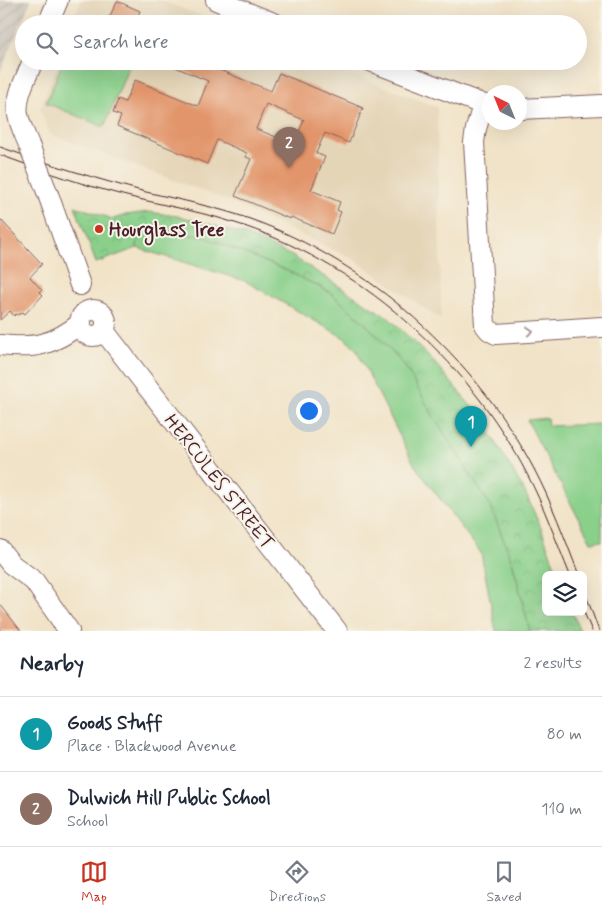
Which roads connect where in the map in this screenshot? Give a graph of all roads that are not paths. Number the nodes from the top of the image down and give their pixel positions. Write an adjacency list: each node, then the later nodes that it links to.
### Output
1 (58, 0): 3 (street)
2 (216, 0): 4 (street)
3 (52, 15)
4 (254, 15)
5 (29, 70): 11 (street, bridge)
6 (393, 70): 7 (street)
7 (482, 104)
8 (602, 104): 9 (street)
9 (527, 109)
10 (482, 116): 12 (street, one-way to 12)
11 (80, 285)
12 (602, 327)
13 (0, 345): 16 (street, HERCULES STREET)
14 (0, 550): 15 (street)
15 (69, 631)
16 (337, 631)

